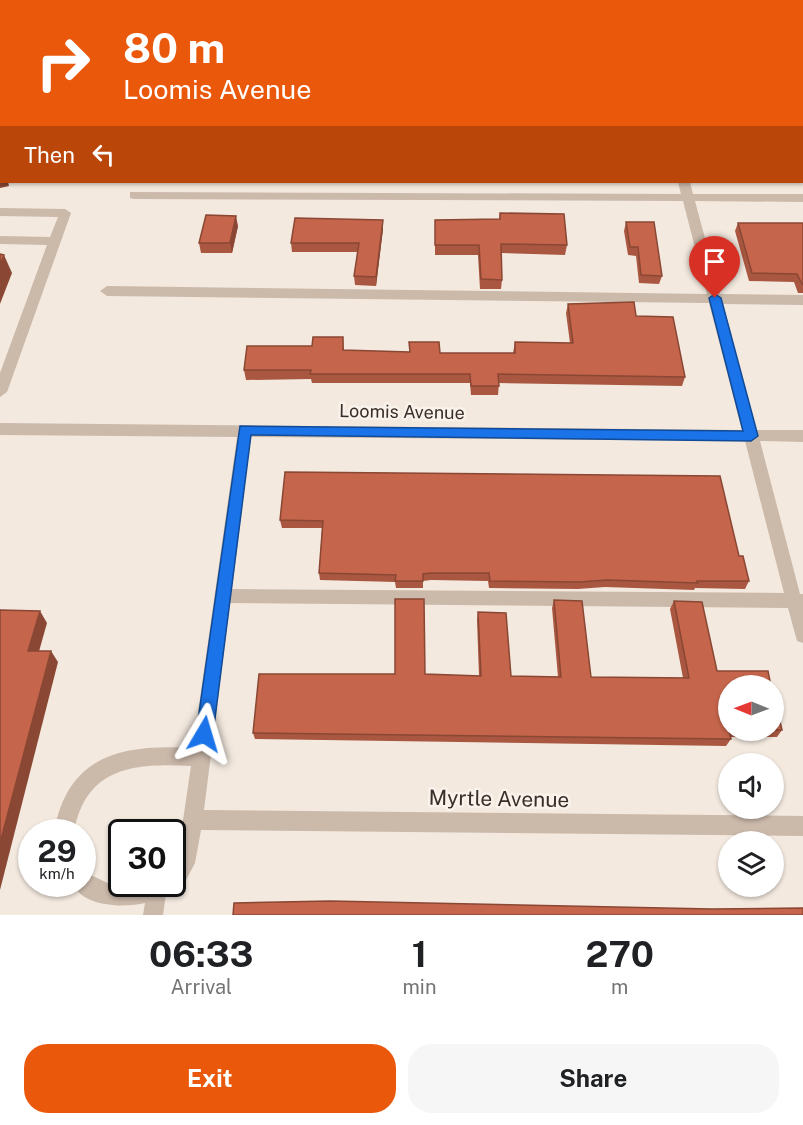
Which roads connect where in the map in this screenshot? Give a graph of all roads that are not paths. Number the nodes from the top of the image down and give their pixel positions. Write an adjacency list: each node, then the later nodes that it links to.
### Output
1 (684, 183): 3 (street)
2 (134, 195): 3 (street)
3 (689, 198): 4 (street); 9 (street)
4 (803, 198)
5 (0, 212): 7 (street)
6 (0, 240): 7 (street)
7 (55, 240): 11 (street)
8 (107, 291): 9 (street)
9 (715, 298): 10 (street); 14 (street)
10 (803, 300)
11 (0, 392)
12 (0, 429): 13 (street, Loomis Avenue)
13 (245, 430): 14 (street, Loomis Avenue); 16 (street)
14 (751, 436): 15 (street, Loomis Avenue); 17 (street)
15 (803, 436)
16 (222, 596): 17 (street); 19 (street)
17 (799, 601): 18 (street)
18 (803, 635)
19 (201, 757): 20 (street); 21 (street)
20 (67, 819)
21 (194, 820): 22 (street, Myrtle Avenue); 23 (street)
22 (803, 826)
23 (186, 860)
24 (159, 897): 25 (street)
25 (153, 915)

